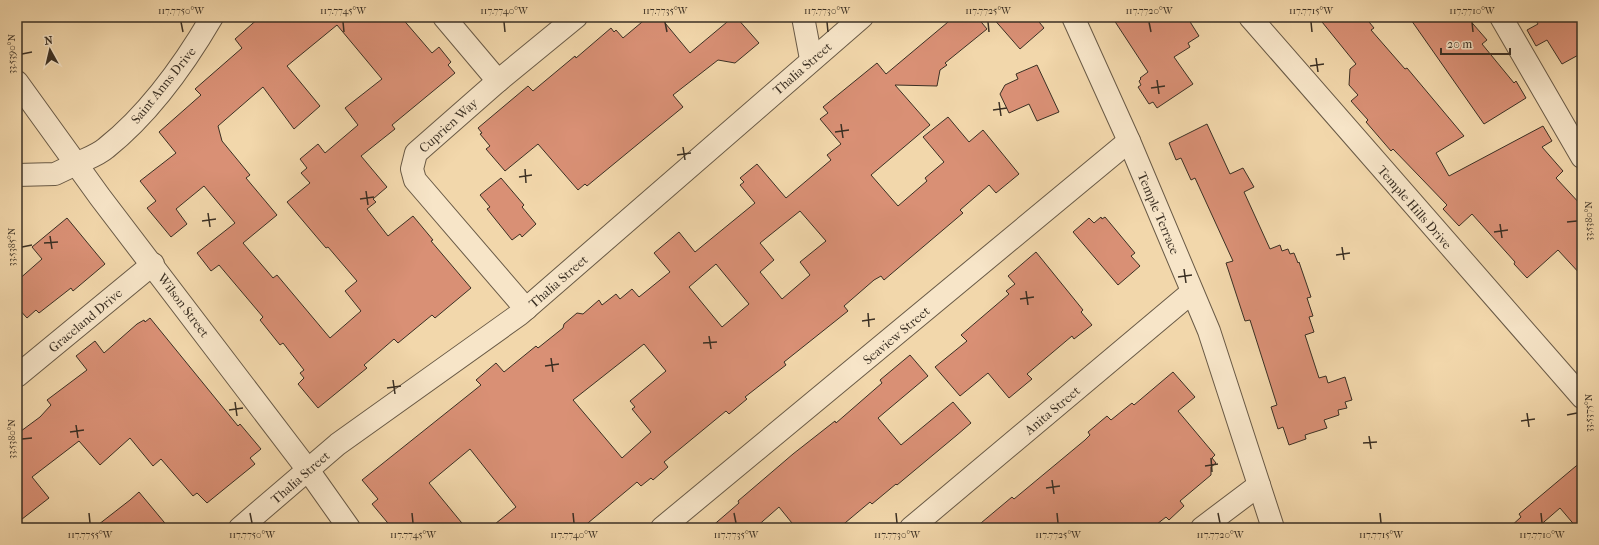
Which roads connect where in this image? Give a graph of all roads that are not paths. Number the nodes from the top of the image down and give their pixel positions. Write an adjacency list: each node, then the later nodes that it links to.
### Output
1 (212, 17): 14 (street, Saint Anns Drive)
2 (444, 17): 10 (street)
3 (576, 17): 10 (street, Cuprien Way)
4 (803, 17): 9 (street)
5 (862, 17): 9 (street, Thalia Street)
6 (1073, 17): 12 (street, Temple Terrace)
7 (1250, 17): 20 (street, Temple Hills Drive)
8 (1502, 17): 13 (street)
9 (811, 59): 18 (street, Thalia Street)
10 (498, 81): 18 (street, Cuprien Way)
11 (17, 82): 14 (street, Wilson Street)
12 (1129, 141): 17 (street, Temple Terrace); 25 (street, Seaview Street)
13 (1582, 157)
14 (76, 164): 15 (street, Saint Anns Drive); 16 (street, Wilson Street)
15 (17, 175)
16 (152, 264): 19 (street, Graceland Drive); 21 (street, Wilson Street)
17 (1192, 292): 22 (street, Temple Terrace); 26 (street, Anita Street)
18 (526, 309): 21 (street, Thalia Street)
19 (17, 376)
20 (1582, 397)
21 (308, 470): 23 (street, Thalia Street); 24 (street, Wilson Street)
22 (1259, 485): 27 (street); 28 (street, Temple Terrace)
23 (240, 528)
24 (349, 528)
25 (662, 528)
26 (911, 528)
27 (1202, 528)
28 (1273, 528)

